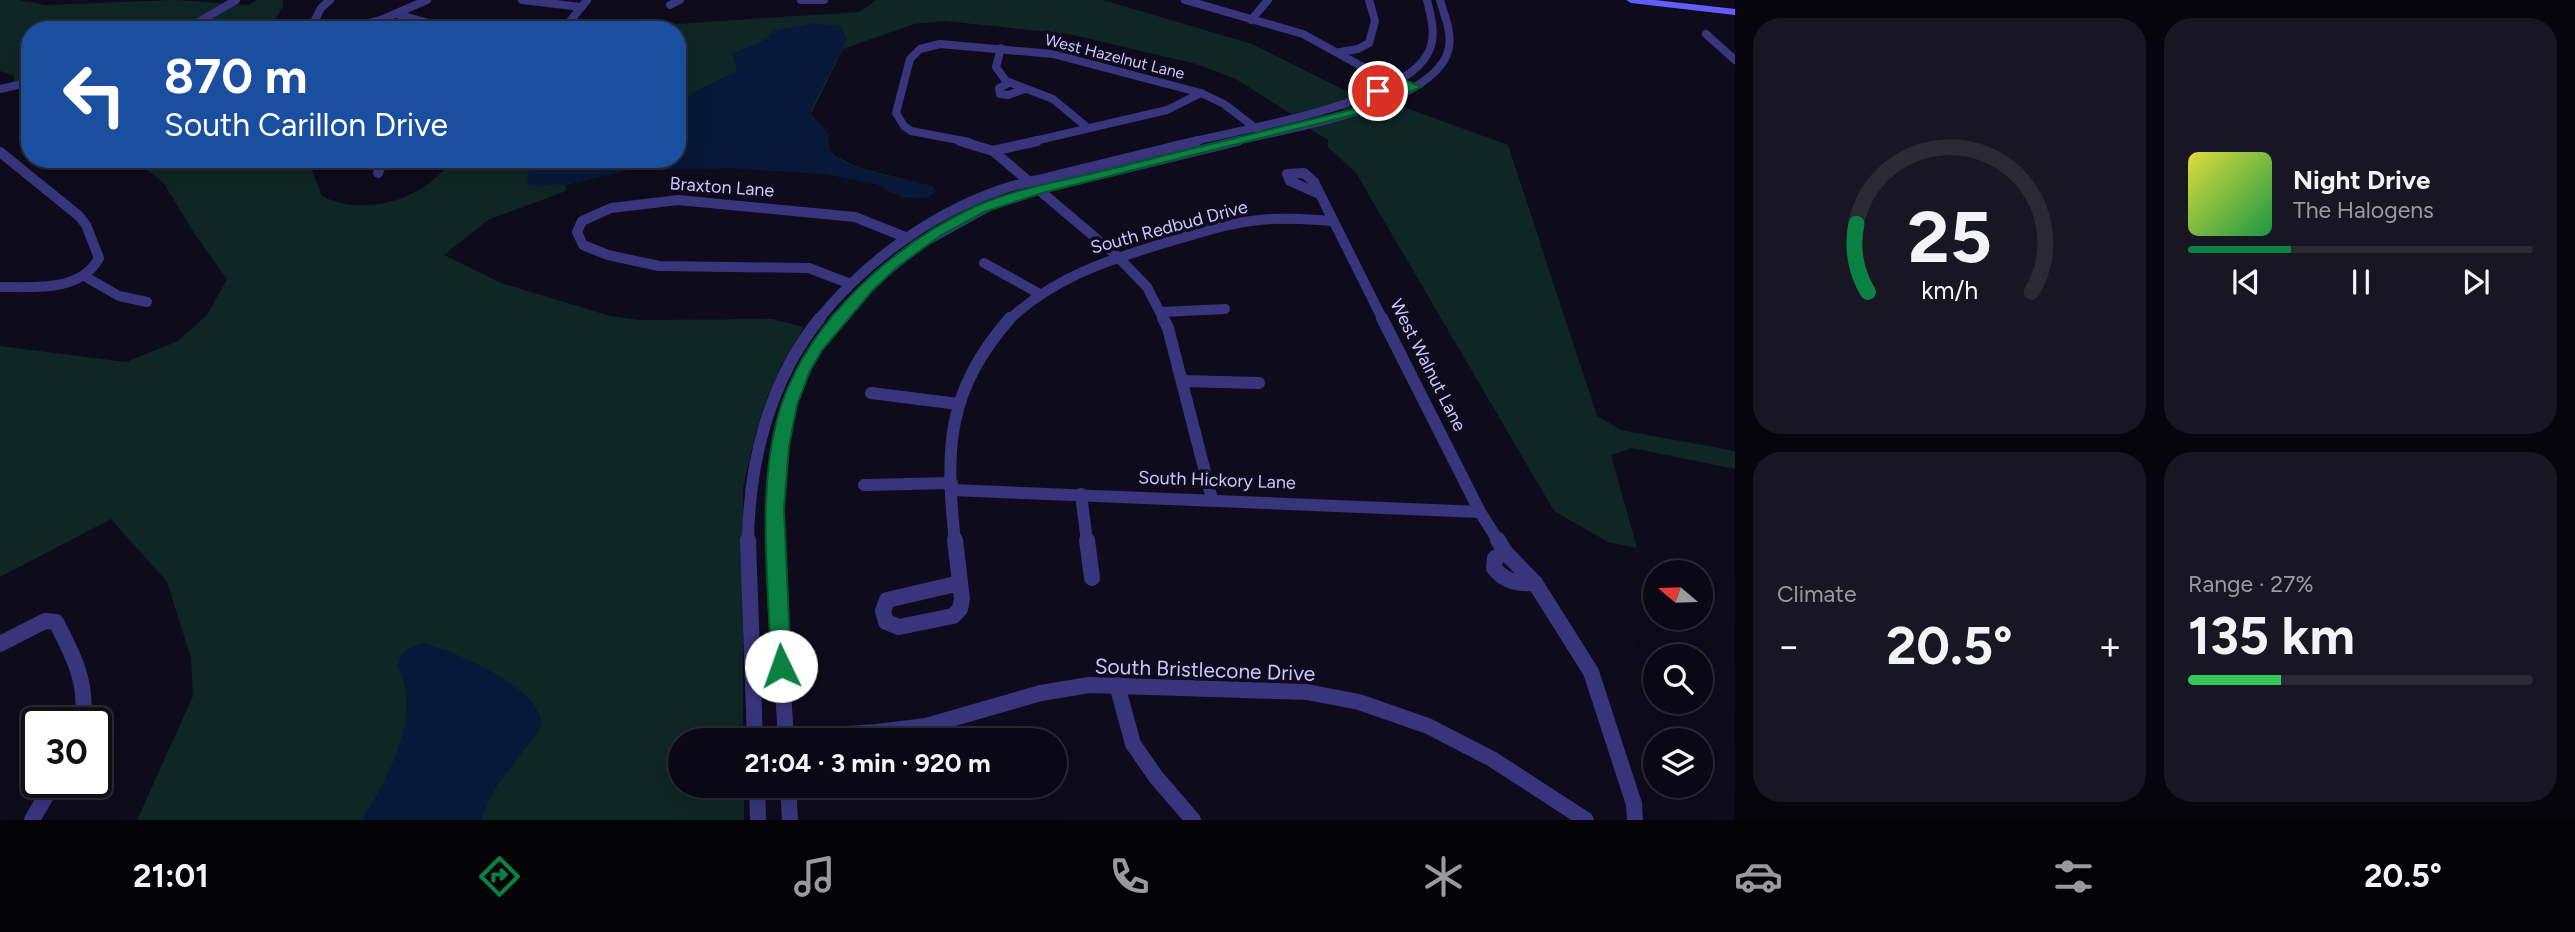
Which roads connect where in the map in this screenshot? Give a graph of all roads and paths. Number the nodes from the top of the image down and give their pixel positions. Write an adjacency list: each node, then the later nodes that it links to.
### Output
1 (236, 0): 21 (street)
2 (248, 0): 22 (street)
3 (330, 0): 23 (street)
4 (427, 0): 19 (street)
5 (522, 0): 17 (street)
6 (587, 0): 17 (street)
7 (680, 0): 16 (street)
8 (801, 0): 9 (street)
9 (824, 0)
10 (1185, 0): 20 (street)
11 (1268, 0): 20 (street)
12 (1369, 0): 29 (street)
13 (1427, 0): 32 (street)
14 (1440, 0): 36 (street)
15 (1631, 0): 18 (main road)
16 (670, 5)
17 (581, 7): 26 (street)
18 (1735, 12)
19 (396, 14): 24 (street); 25 (street)
20 (1251, 20): 29 (street)
21 (201, 21)
22 (214, 21)
23 (314, 21)
24 (374, 21)
25 (421, 21)
26 (570, 21)
27 (1706, 34): 30 (street)
28 (1001, 48): 34 (street); 39 (street, West Hazelnut Lane); 42 (street, West Hazelnut Lane)
29 (1340, 52): 32 (street)
30 (1735, 60)
31 (21, 78): 33 (street)
32 (1397, 80): 36 (street); 41 (street)
33 (0, 83)
34 (1010, 83): 38 (street); 38 (street)
35 (21, 84): 37 (street)
36 (1416, 87): 41 (street)
37 (0, 89)
38 (1025, 89): 40 (street)
39 (1200, 93): 40 (street); 41 (street, West Hazelnut Lane)
40 (1088, 128): 42 (street)
41 (1259, 131): 46 (street); 47 (street)
42 (993, 150): 46 (street, West Hazelnut Lane)
43 (0, 152): 53 (street)
44 (380, 168): 45 (street)
45 (378, 173)
46 (1027, 182): 47 (street); 50 (street)
47 (1038, 191): 51 (street); 77 (street)
48 (1319, 194): 49 (street, West Walnut Lane)
49 (1332, 221): 51 (street, South Redbud Drive); 68 (street, West Walnut Lane)
50 (905, 237): 54 (street); 54 (street, Braxton Lane)
51 (1117, 256): 56 (street, South Redbud Drive); 59 (street)
52 (984, 263): 56 (street)
53 (84, 276): 55 (street); 57 (street)
54 (848, 283): 76 (street)
55 (0, 287)
56 (1040, 293): 63 (street, South Redbud Drive)
57 (147, 302)
58 (1225, 309): 59 (street)
59 (1162, 312): 60 (street)
60 (1182, 381): 61 (street); 67 (street)
61 (1259, 383)
62 (871, 393): 63 (street)
63 (958, 404): 65 (street, South Redbud Drive)
64 (864, 485): 65 (street, South Hickory Lane)
65 (952, 486): 66 (street, South Hickory Lane); 71 (street, South Redbud Drive)
66 (1081, 494): 67 (street, South Hickory Lane); 70 (street)
67 (1212, 499): 68 (street, South Hickory Lane)
68 (1480, 512): 69 (street, West Walnut Lane)
69 (1505, 552): 72 (street, West Walnut Lane); 72 (street)
70 (1092, 578)
71 (960, 583): 71 (street, South Redbud Drive)
72 (1535, 583): 87 (street, West Walnut Lane)
73 (0, 644): 75 (street)
74 (1117, 685): 78 (street, South Bristlecone Drive); 85 (street); 86 (street, South Bristlecone Drive)
75 (84, 707)
76 (755, 728)
77 (785, 728)
78 (915, 728)
79 (45, 798): 82 (street)
80 (757, 798): 83 (street)
81 (789, 798): 84 (street)
82 (32, 820)
83 (758, 820)
84 (790, 820)
85 (1193, 820)
86 (1586, 820)
87 (1634, 820)

